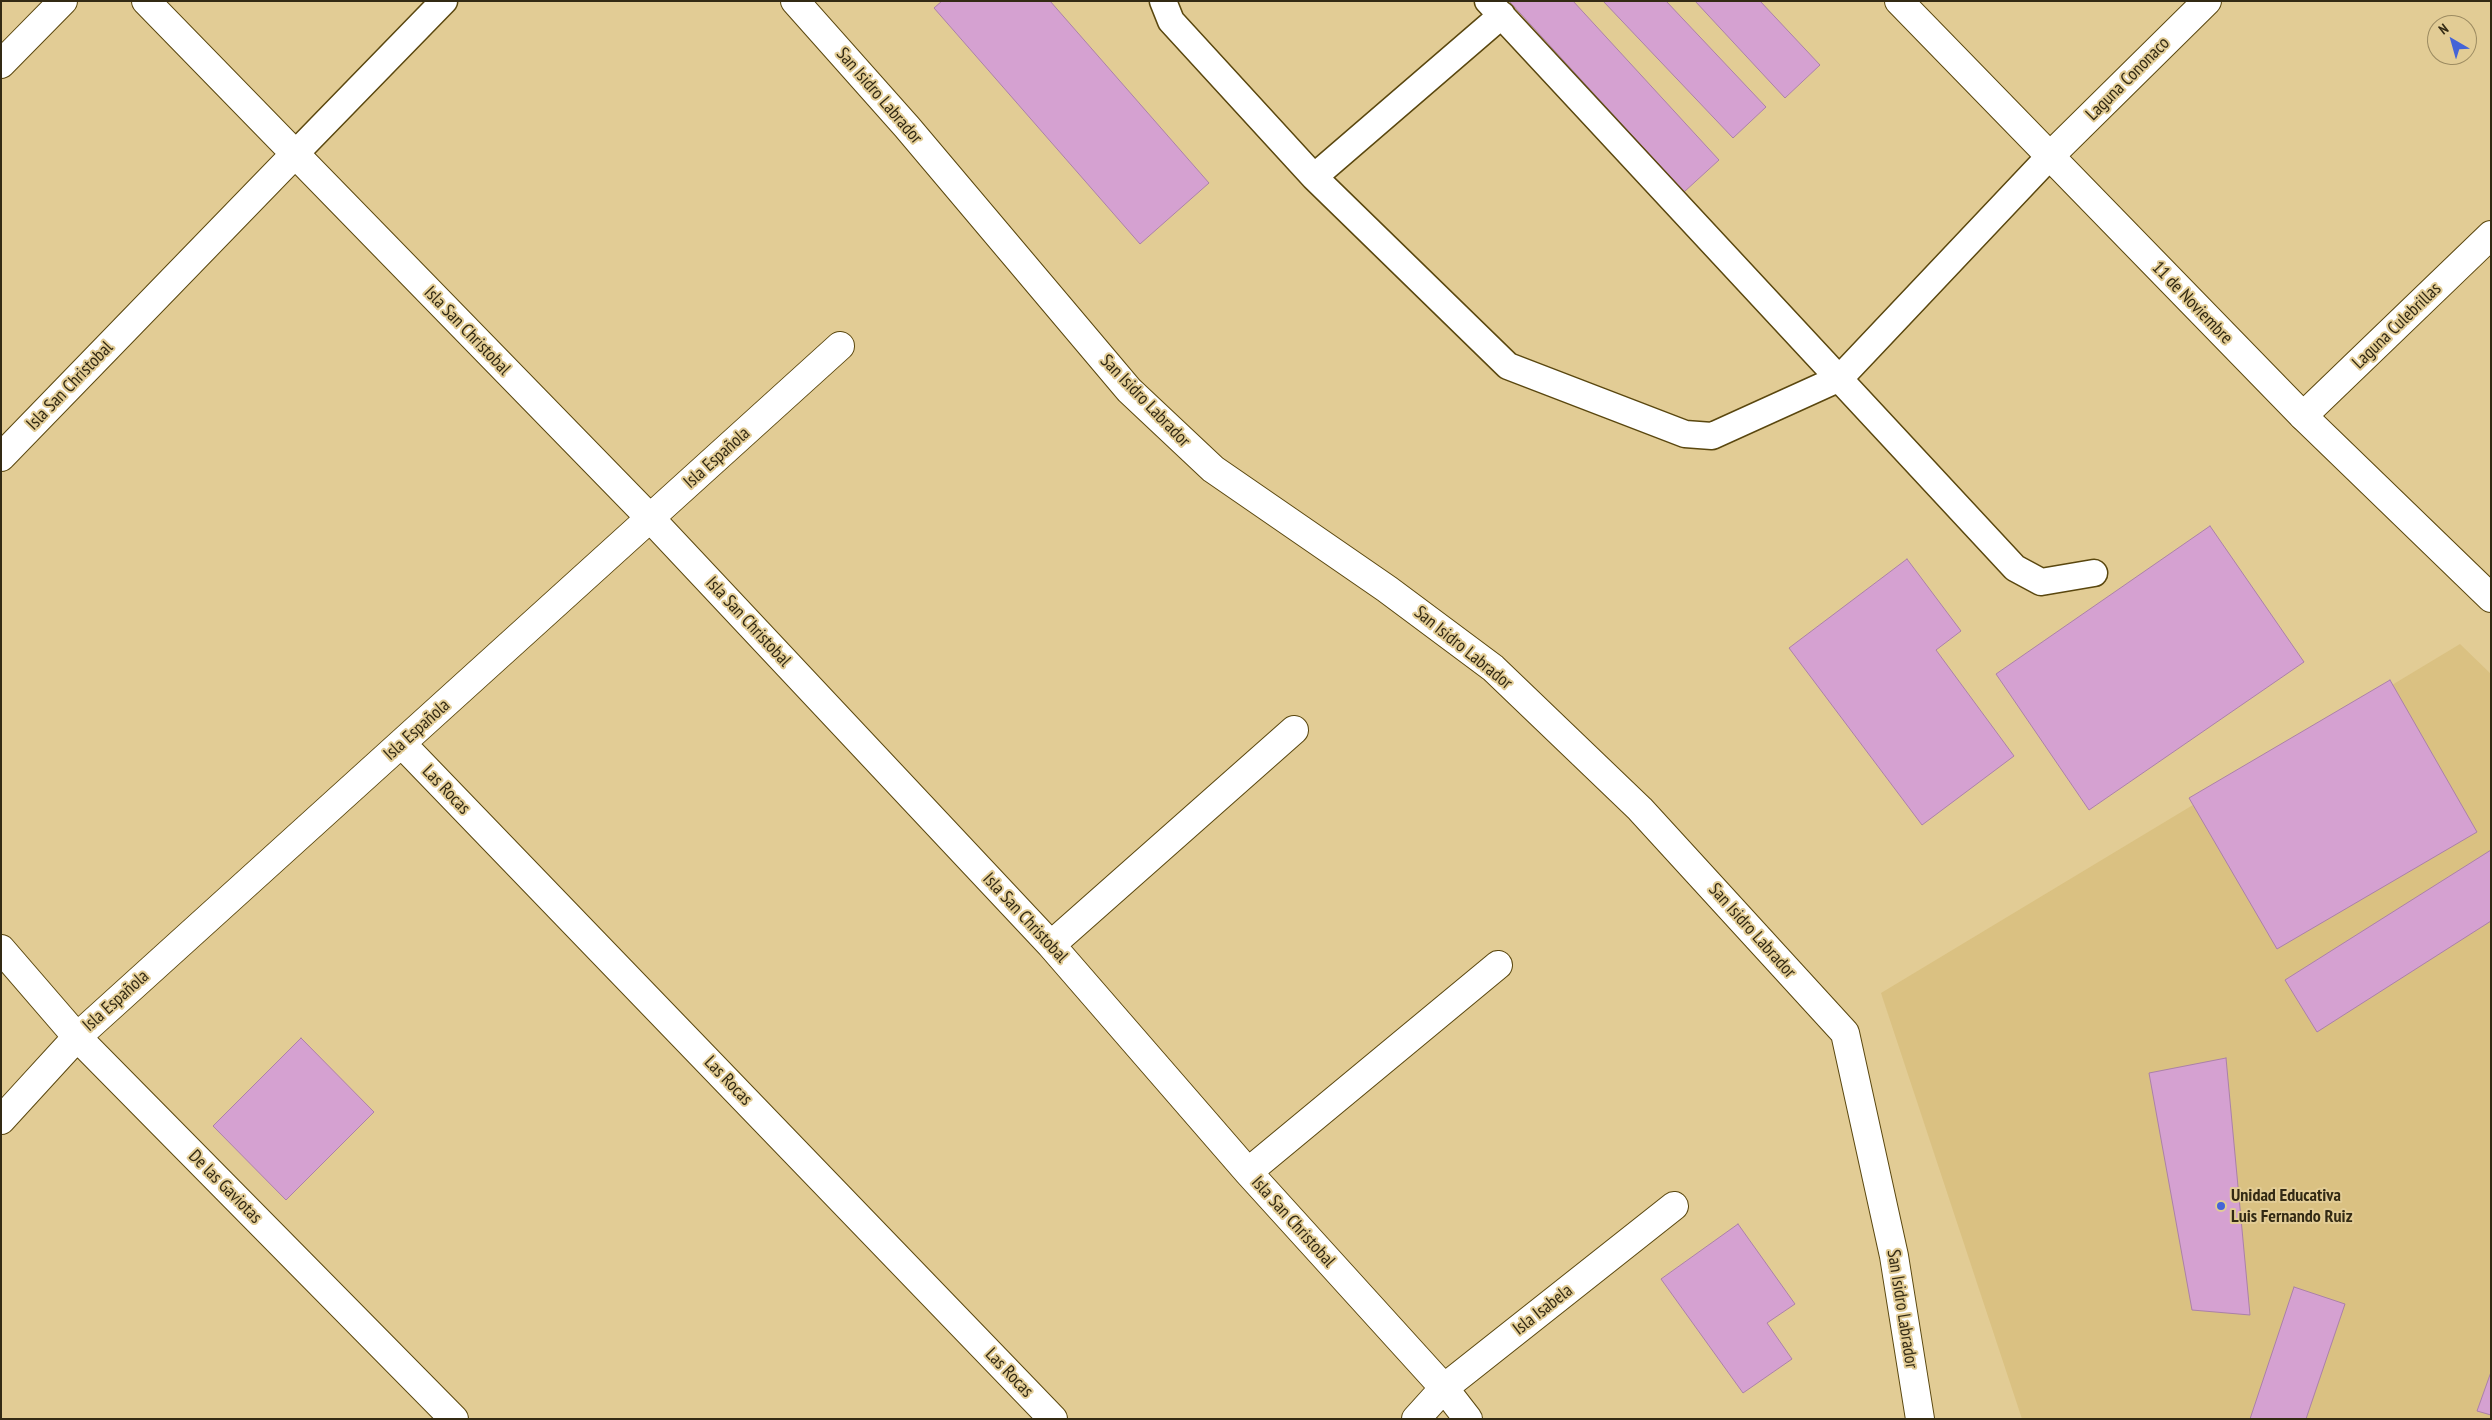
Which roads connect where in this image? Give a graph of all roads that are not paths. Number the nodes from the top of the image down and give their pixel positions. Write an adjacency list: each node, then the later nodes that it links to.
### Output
1 (63, 1): 9 (street)
2 (146, 1): 10 (street)
3 (444, 1): 10 (lane)
4 (795, 1): 35 (street, San Isidro Labrador)
5 (1163, 1): 12 (lane)
6 (1899, 1): 11 (street, 11 de Noviembre)
7 (2207, 1): 11 (street, Laguna Cononaco)
8 (1495, 8): 12 (lane); 15 (lane)
9 (1, 64)
10 (295, 154): 17 (street, Isla San Christobal); 18 (street, Isla San Christobal)
11 (2049, 157): 15 (lane); 16 (street, 11 de Noviembre)
12 (1314, 176): 15 (lane)
13 (2491, 235): 16 (street, Laguna Culebrillas)
14 (840, 346): 18 (street, Isla Española)
15 (1840, 378): 19 (lane)
16 (2303, 416): 20 (street, 11 de Noviembre)
17 (1, 457)
18 (651, 519): 22 (street, Isla Española); 23 (street, Isla San Christobal)
19 (2094, 573)
20 (2491, 598)
21 (1294, 730): 23 (street)
22 (402, 744): 26 (street, Isla Española); 32 (street, Las Rocas)
23 (1051, 945): 28 (street, Isla San Christobal)
24 (1, 949): 26 (street, De las Gaviotas)
25 (1498, 965): 28 (street)
26 (77, 1037): 27 (street, Isla Española); 31 (street, De las Gaviotas)
27 (1, 1120)
28 (1248, 1172): 30 (street, Isla San Christobal)
29 (1674, 1206): 30 (street, Isla Isabela)
30 (1444, 1388): 33 (street, Isla Isabela); 34 (street, Isla San Christobal)
31 (454, 1419)
32 (1053, 1419)
33 (1416, 1419)
34 (1468, 1419)
35 (1920, 1419)

